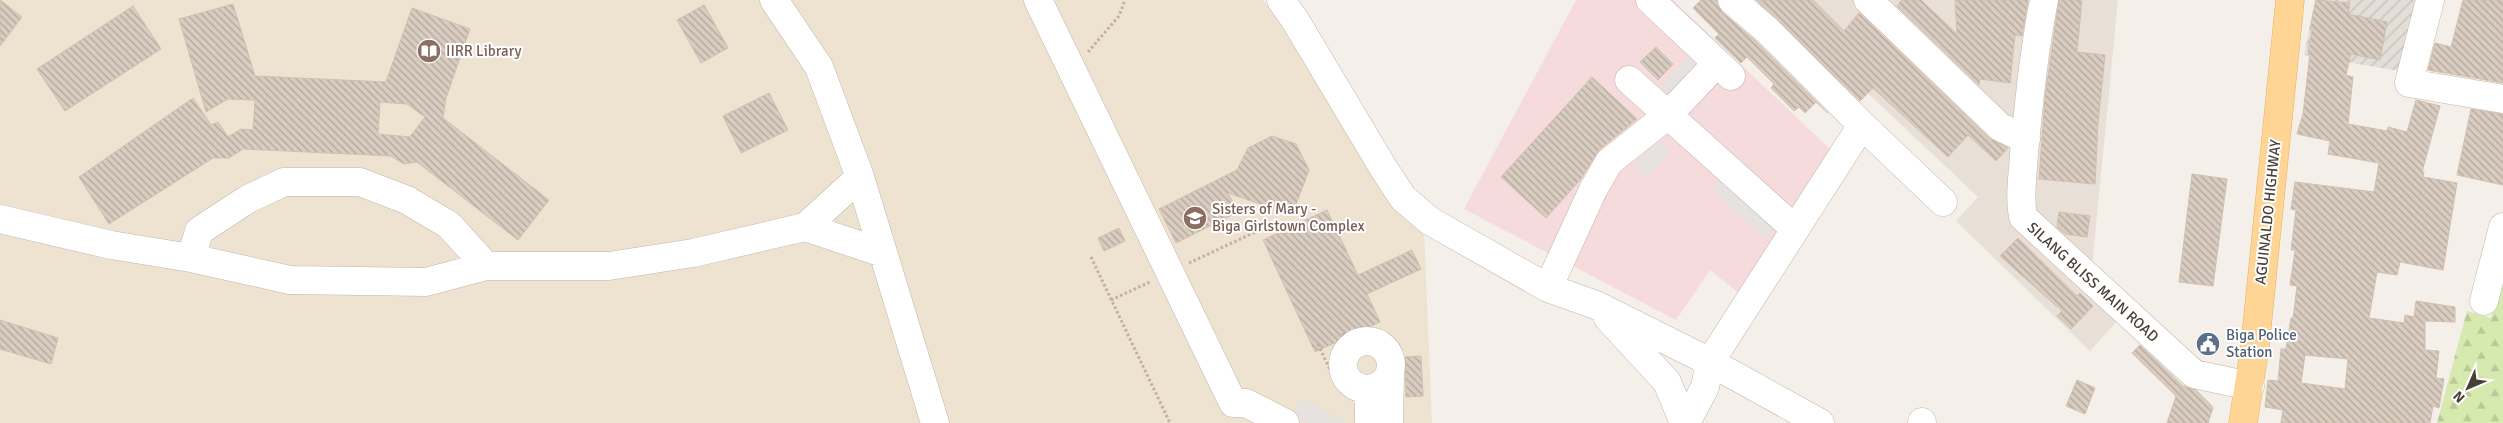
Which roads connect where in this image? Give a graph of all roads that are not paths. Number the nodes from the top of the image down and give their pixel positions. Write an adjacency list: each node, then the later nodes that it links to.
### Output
1 (774, 0): 15 (street)
2 (1038, 0): 32 (street)
3 (1281, 0): 24 (street)
4 (1650, 0): 12 (street)
5 (1732, 0): 13 (street)
6 (1868, 0): 14 (street)
7 (2044, 0): 14 (street, SILANG BLISS MAIN ROAD)
8 (2290, 0): 30 (main road, AGUINALDO HIGHWAY)
9 (2430, 0): 11 (street)
10 (1629, 80): 12 (street)
11 (2503, 99)
12 (1668, 115): 20 (street); 24 (street)
13 (1862, 125): 16 (street); 20 (street)
14 (2026, 139): 30 (street, SILANG BLISS MAIN ROAD)
15 (860, 177): 18 (street); 21 (street)
16 (1943, 202)
17 (0, 219): 22 (street)
18 (805, 227): 21 (street); 23 (street)
19 (2503, 227): 25 (street)
20 (1795, 230): 27 (street)
21 (883, 253): 31 (street)
22 (191, 258): 23 (street); 23 (street)
23 (486, 266)
24 (1548, 288): 26 (street)
25 (2484, 301)
26 (1596, 305): 27 (street); 34 (street)
27 (1710, 362): 34 (street); 35 (street)
28 (1390, 373): 29 (street); 29 (street); 33 (street)
29 (1356, 384): 33 (street)
30 (2250, 386): 36 (main road, AGUINALDO HIGHWAY)
31 (935, 423)
32 (1285, 423)
33 (1375, 423)
34 (1685, 423)
35 (1820, 423)
36 (2243, 423)

